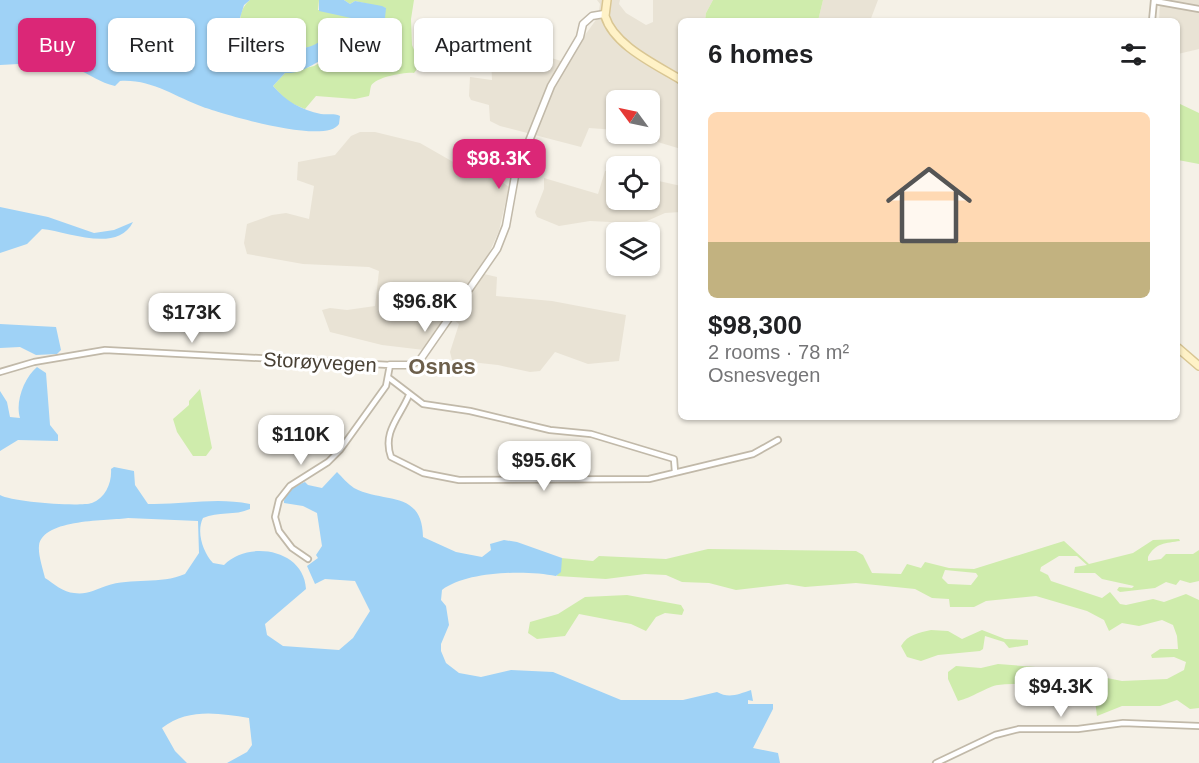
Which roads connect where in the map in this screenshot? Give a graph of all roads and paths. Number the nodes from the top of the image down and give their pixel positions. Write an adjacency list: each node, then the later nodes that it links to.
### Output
1 (608, 0): 4 (main road)
2 (1154, 1): 3 (street); 5 (street)
3 (1199, 9)
4 (604, 14): 6 (main road); 8 (street)
5 (1152, 18)
6 (678, 78)
7 (1180, 350): 9 (main road)
8 (390, 365): 10 (street, Storøyvegen); 11 (street)
9 (1199, 366)
10 (0, 372)
11 (389, 378): 12 (street); 15 (street)
12 (409, 395): 14 (street); 14 (street)
13 (778, 440): 14 (street)
14 (675, 472)
15 (308, 559)
16 (1199, 726): 17 (street)
17 (936, 763)

